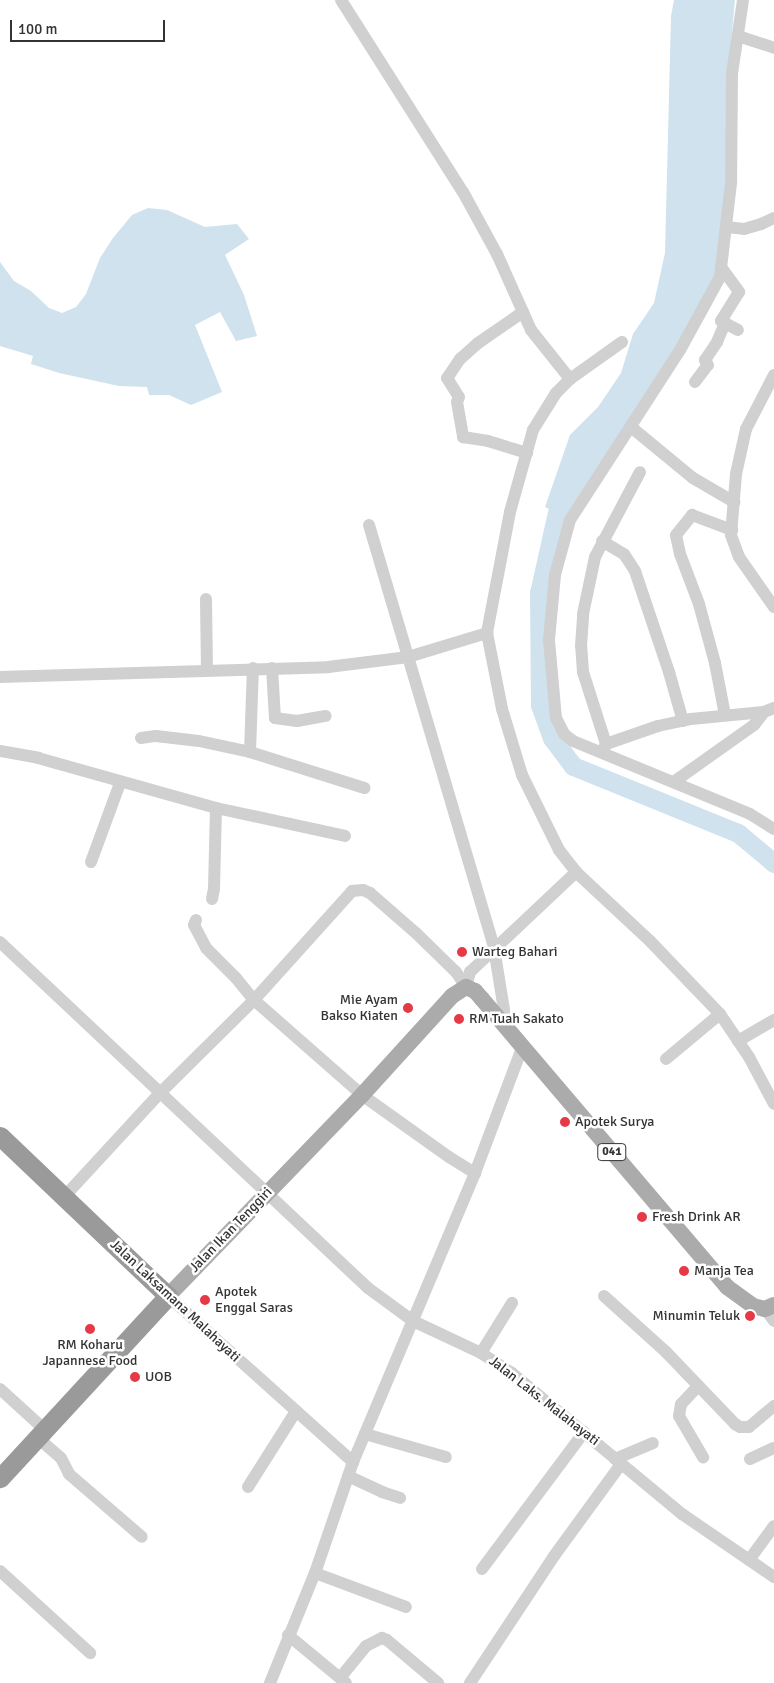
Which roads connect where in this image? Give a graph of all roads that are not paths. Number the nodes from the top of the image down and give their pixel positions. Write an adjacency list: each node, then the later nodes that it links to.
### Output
1 (341, 0): 9 (street)
2 (743, 0): 3 (street)
3 (738, 36): 4 (street); 6 (street)
4 (774, 48)
5 (774, 218): 6 (street)
6 (726, 228): 7 (street)
7 (721, 267): 8 (street); 10 (street)
8 (701, 311): 10 (street); 16 (street)
9 (523, 312): 14 (street); 17 (street)
10 (723, 322): 11 (street); 15 (street)
11 (738, 330)
12 (622, 342): 14 (street)
13 (774, 375): 19 (street)
14 (570, 379): 17 (street)
15 (696, 382)
16 (631, 427): 19 (street); 36 (street)
17 (526, 453): 25 (street)
18 (640, 472): 22 (street)
19 (734, 502): 21 (street)
20 (369, 525): 26 (street)
21 (732, 530): 24 (street); 32 (street)
22 (602, 541): 34 (street); 36 (street)
23 (206, 599): 29 (street)
24 (774, 607)
25 (486, 633): 26 (street); 46 (street)
26 (408, 657): 28 (street); 50 (street)
27 (253, 668): 28 (street); 29 (street); 38 (street)
28 (272, 668): 33 (street)
29 (207, 670): 30 (street)
30 (0, 677)
31 (769, 710): 32 (street); 39 (street)
32 (725, 715): 34 (street)
33 (326, 716)
34 (683, 721): 36 (street)
35 (141, 738): 38 (street)
36 (605, 748): 39 (street)
37 (0, 751): 40 (street)
38 (250, 752): 41 (street)
39 (675, 781): 43 (street)
40 (120, 782): 42 (street); 45 (street)
41 (364, 788)
42 (216, 808): 44 (street); 47 (street)
43 (774, 829)
44 (344, 836)
45 (91, 862)
46 (576, 872): 50 (street); 53 (street)
47 (212, 899)
48 (196, 920): 52 (street)
49 (0, 942): 59 (street, Jalan Laks. Malahayati)
50 (494, 948): 51 (street); 55 (street)
51 (466, 987): 52 (street); 55 (main road, 041); 60 (main road, Jalan Ikan Tenggiri)
52 (254, 1000): 59 (street); 60 (street)
53 (720, 1014): 56 (street); 58 (street)
54 (774, 1020): 56 (street)
55 (503, 1024): 57 (main road, 041)
56 (738, 1041): 61 (street)
57 (522, 1048): 63 (street); 69 (main road, 041)
58 (666, 1058)
59 (160, 1093): 64 (street, Jalan Laks. Malahayati); 65 (street)
60 (362, 1095): 63 (street); 64 (main road, Jalan Ikan Tenggiri)
61 (774, 1104)
62 (0, 1136): 65 (highway, Jalan Laksamana Malahayati)
63 (475, 1173): 70 (street)
64 (268, 1191): 66 (main road, Jalan Ikan Tenggiri); 70 (street, Jalan Laks. Malahayati)
65 (64, 1197): 66 (highway, Jalan Laksamana Malahayati)
66 (168, 1296): 75 (street, Jalan Laksamana Malahayati); 77 (highway, Jalan Ikan Tenggiri)
67 (604, 1296): 72 (street)
68 (512, 1303): 71 (street)
69 (771, 1311)
70 (413, 1321): 71 (street, Jalan Laks. Malahayati); 78 (street)
71 (481, 1353): 76 (street, Jalan Laks. Malahayati)
72 (698, 1386): 74 (street); 82 (street)
73 (0, 1389): 77 (street)
74 (774, 1406)
75 (296, 1411): 85 (street, Jalan Laksamana Malahayati); 88 (street)
76 (584, 1432): 84 (street, Jalan Laks. Malahayati); 93 (street)
77 (42, 1434): 87 (highway, Jalan Ikan Tenggiri); 91 (street)
78 (365, 1434): 81 (street); 85 (street)
79 (653, 1443): 84 (street)
80 (774, 1448): 83 (street)
81 (446, 1457)
82 (703, 1457)
83 (750, 1459)
84 (618, 1461): 92 (street, Jalan Laks. Malahayati); 103 (street)
85 (353, 1462): 86 (street)
86 (348, 1476): 89 (street); 95 (street)
87 (0, 1478)
88 (248, 1487)
89 (400, 1498)
90 (774, 1526): 92 (street)
91 (142, 1537)
92 (749, 1560): 96 (street, Jalan Laks. Malahayati)
93 (482, 1569)
94 (0, 1571): 99 (street)
95 (315, 1573): 97 (street); 98 (street)
96 (774, 1578)
97 (406, 1607)
98 (288, 1635): 100 (street); 101 (street)
99 (90, 1653)
100 (343, 1680): 102 (street)
101 (270, 1683)
102 (438, 1683)
103 (470, 1683)

